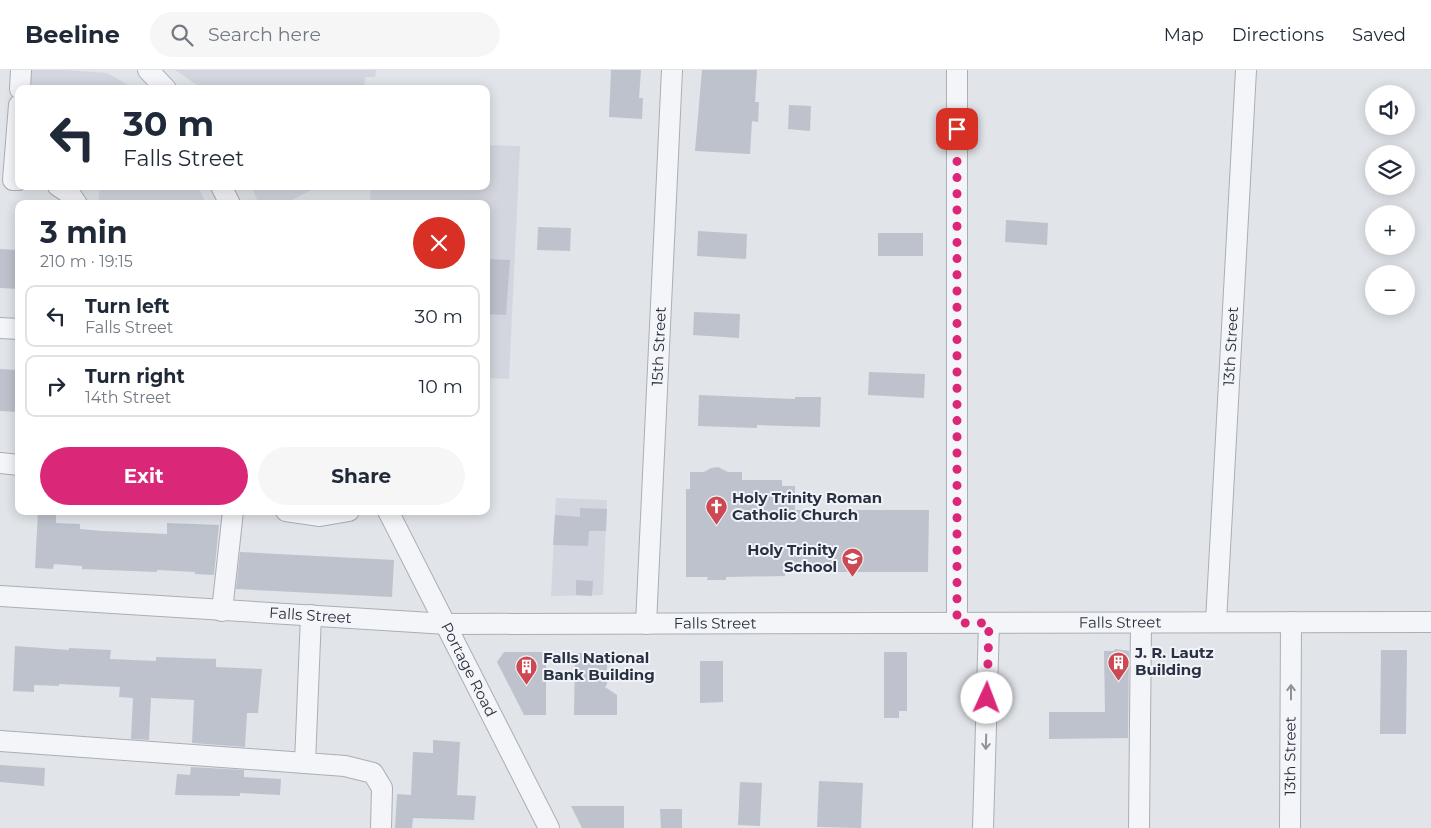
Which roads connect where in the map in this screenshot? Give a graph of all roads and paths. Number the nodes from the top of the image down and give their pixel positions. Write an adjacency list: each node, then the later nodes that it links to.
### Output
1 (21, 70): 6 (street)
2 (148, 70): 7 (street)
3 (672, 70): 30 (street, 15th Street)
4 (957, 70): 26 (street)
5 (1246, 70): 23 (street, 13th Street)
6 (20, 85)
7 (162, 85)
8 (15, 142): 9 (street)
9 (11, 179)
10 (64, 190): 11 (street)
11 (74, 200)
12 (0, 328): 13 (street)
13 (15, 329)
14 (0, 463): 15 (street)
15 (15, 464)
16 (232, 515): 21 (street)
17 (313, 515): 18 (street)
18 (326, 515)
19 (390, 515): 29 (street, Portage Road)
20 (0, 596): 21 (street, Falls Street)
21 (222, 611): 22 (street, Falls Street)
22 (311, 615): 29 (street, Falls Street); 32 (street)
23 (1216, 622): 24 (street, Falls Street); 28 (street, Falls Street)
24 (1291, 622): 25 (street, Falls Street); 37 (street, 13th Street, one-way to 24)
25 (1431, 622)
26 (957, 623): 27 (street, Falls Street); 30 (street, Falls Street)
27 (989, 623): 28 (street, Falls Street); 35 (street, one-way to 35)
28 (1141, 623): 36 (street)
29 (447, 624): 30 (street, Falls Street); 34 (street, Portage Road)
30 (646, 624)
31 (0, 741): 32 (street)
32 (305, 763): 33 (street)
33 (381, 828)
34 (548, 828)
35 (983, 828)
36 (1139, 828)
37 (1290, 828)

